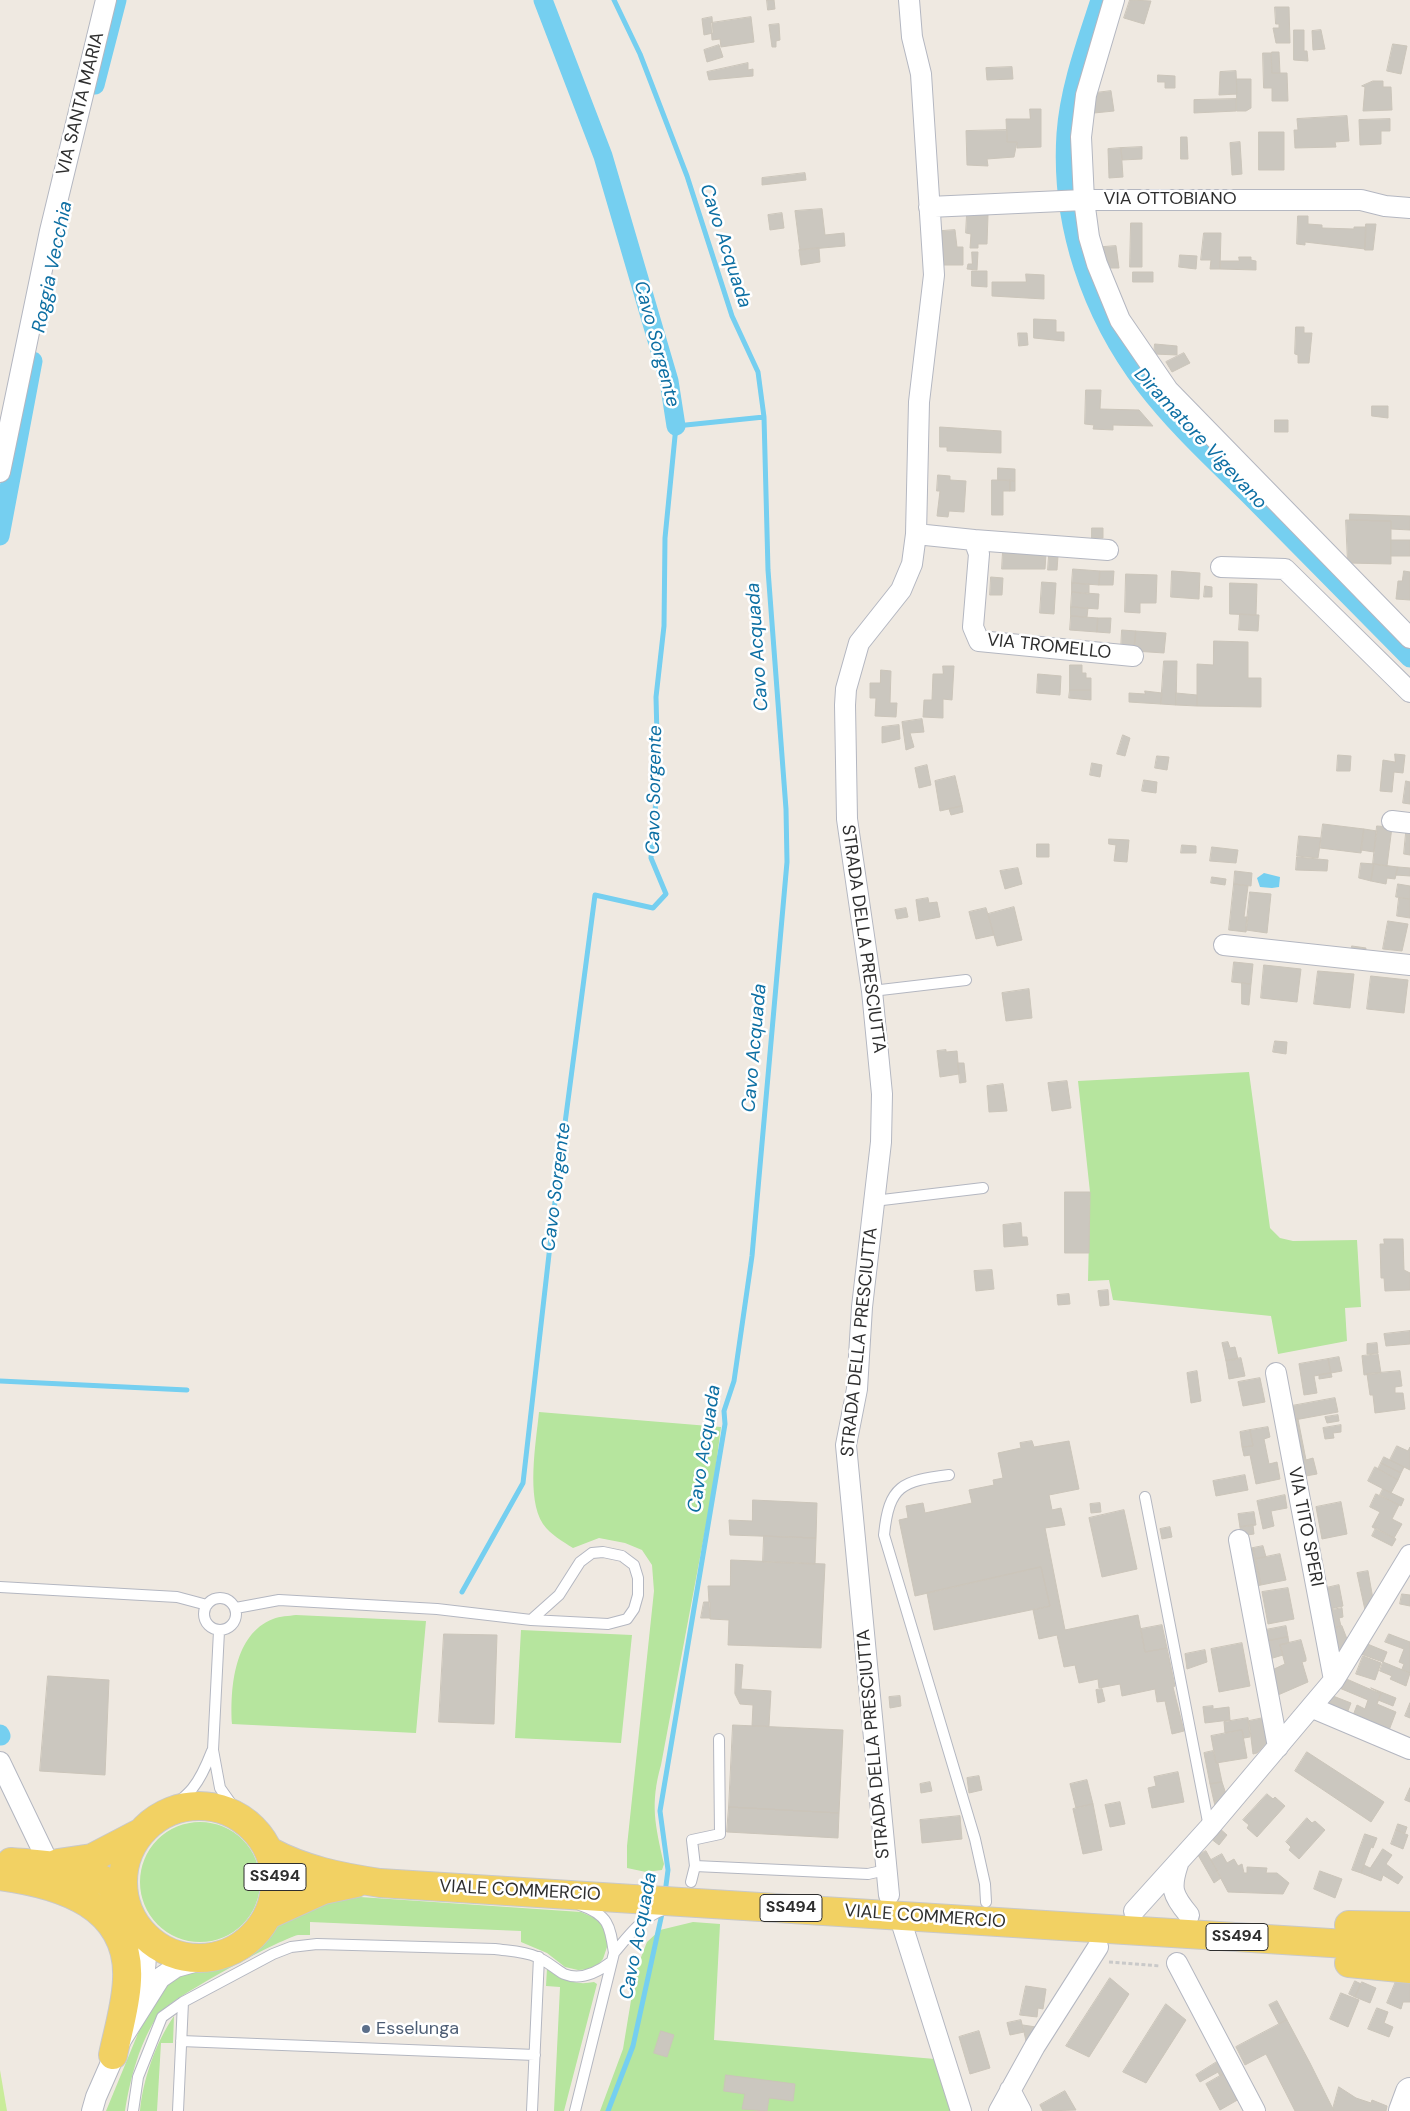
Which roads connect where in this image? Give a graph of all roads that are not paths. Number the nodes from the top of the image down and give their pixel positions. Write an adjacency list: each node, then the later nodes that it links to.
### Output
1 (106, 0): 7 (street, VIA SANTA MARIA)
2 (909, 0): 5 (street, STRADA DELLA PRESCIUTTA)
3 (1114, 0): 4 (street)
4 (1073, 201): 5 (street, VIA OTTOBIANO); 6 (street, VIA OTTOBIANO); 12 (street)
5 (929, 207): 8 (street, STRADA DELLA PRESCIUTTA)
6 (1410, 208)
7 (0, 472)
8 (916, 534): 9 (street); 18 (street, STRADA DELLA PRESCIUTTA)
9 (974, 540): 10 (street); 13 (street, VIA TROMELLO)
10 (1108, 550)
11 (1220, 567): 14 (street)
12 (1410, 638)
13 (1133, 656)
14 (1410, 692)
15 (1224, 945): 16 (street)
16 (1410, 965)
17 (966, 980): 18 (lane)
18 (872, 991): 20 (street, STRADA DELLA PRESCIUTTA)
19 (983, 1188): 20 (lane)
20 (874, 1201): 49 (street, STRADA DELLA PRESCIUTTA)
21 (1276, 1373): 31 (street, VIA TITO SPERI)
22 (949, 1475): 51 (lane)
23 (1145, 1497): 40 (lane)
24 (1239, 1540): 34 (street)
25 (1410, 1555): 31 (street)
26 (0, 1587): 27 (lane)
27 (206, 1605): 28 (lane); 30 (lane)
28 (236, 1608): 29 (lane); 30 (lane)
29 (531, 1620): 29 (lane)
30 (219, 1631): 36 (lane)
31 (1334, 1680): 32 (street)
32 (1313, 1708): 34 (street); 35 (street)
33 (719, 1739): 47 (lane)
34 (1278, 1747): 40 (street)
35 (1410, 1749)
36 (213, 1750): 38 (lane); 39 (lane)
37 (0, 1762): 43 (street)
38 (242, 1819): 39 (main road, VIALE COMMERCIO / SS494); 41 (main road, VIALE COMMERCIO / SS494)
39 (151, 1825): 43 (main road, VIALE COMMERCIO / SS494); 55 (main road)
40 (1209, 1828): 44 (street)
41 (269, 1851): 46 (main road, VIALE COMMERCIO / SS494); 53 (main road, VIALE COMMERCIO / SS494)
42 (0, 1862): 43 (main road, VIALE COMMERCIO / SS494)
43 (49, 1864): 55 (main road, VIALE COMMERCIO / SS494)
44 (1178, 1864): 52 (street); 54 (street)
45 (0, 1876): 66 (main road)
46 (380, 1882): 48 (main road, VIALE COMMERCIO / SS494); 53 (main road, VIALE COMMERCIO / SS494)
47 (688, 1883): 49 (main road, VIALE COMMERCIO / SS494); 49 (lane); 50 (main road, VIALE COMMERCIO / SS494)
48 (542, 1892): 50 (main road, VIALE COMMERCIO / SS494); 61 (lane)
49 (891, 1894): 51 (main road); 57 (main road, VIALE COMMERCIO / SS494); 58 (main road); 75 (street, STRADA DELLA PRESCIUTTA)
50 (648, 1901): 61 (lane)
51 (986, 1902): 52 (main road)
52 (1134, 1912): 54 (main road)
53 (268, 1914): 59 (main road, VIALE COMMERCIO / SS494)
54 (1189, 1915): 56 (main road)
55 (133, 1918): 59 (main road, VIALE COMMERCIO / SS494); 66 (street)
56 (1410, 1926)
57 (1410, 1948)
58 (1093, 1954): 63 (main road); 68 (street)
59 (212, 1957): 66 (street)
60 (539, 1957): 61 (lane); 64 (lane); 67 (lane)
61 (612, 1958): 74 (lane)
62 (1179, 1966): 78 (street)
63 (1410, 1969)
64 (183, 2002): 65 (lane); 71 (lane)
65 (181, 2042): 67 (lane); 72 (lane)
66 (117, 2048): 70 (street)
67 (535, 2055): 73 (lane)
68 (1010, 2090): 76 (street); 77 (street)
69 (1410, 2092): 79 (main road)
70 (92, 2111)
71 (133, 2111)
72 (178, 2111)
73 (532, 2111)
74 (575, 2111)
75 (961, 2111)
76 (999, 2111)
77 (1021, 2111)
78 (1255, 2111)
79 (1403, 2111)

